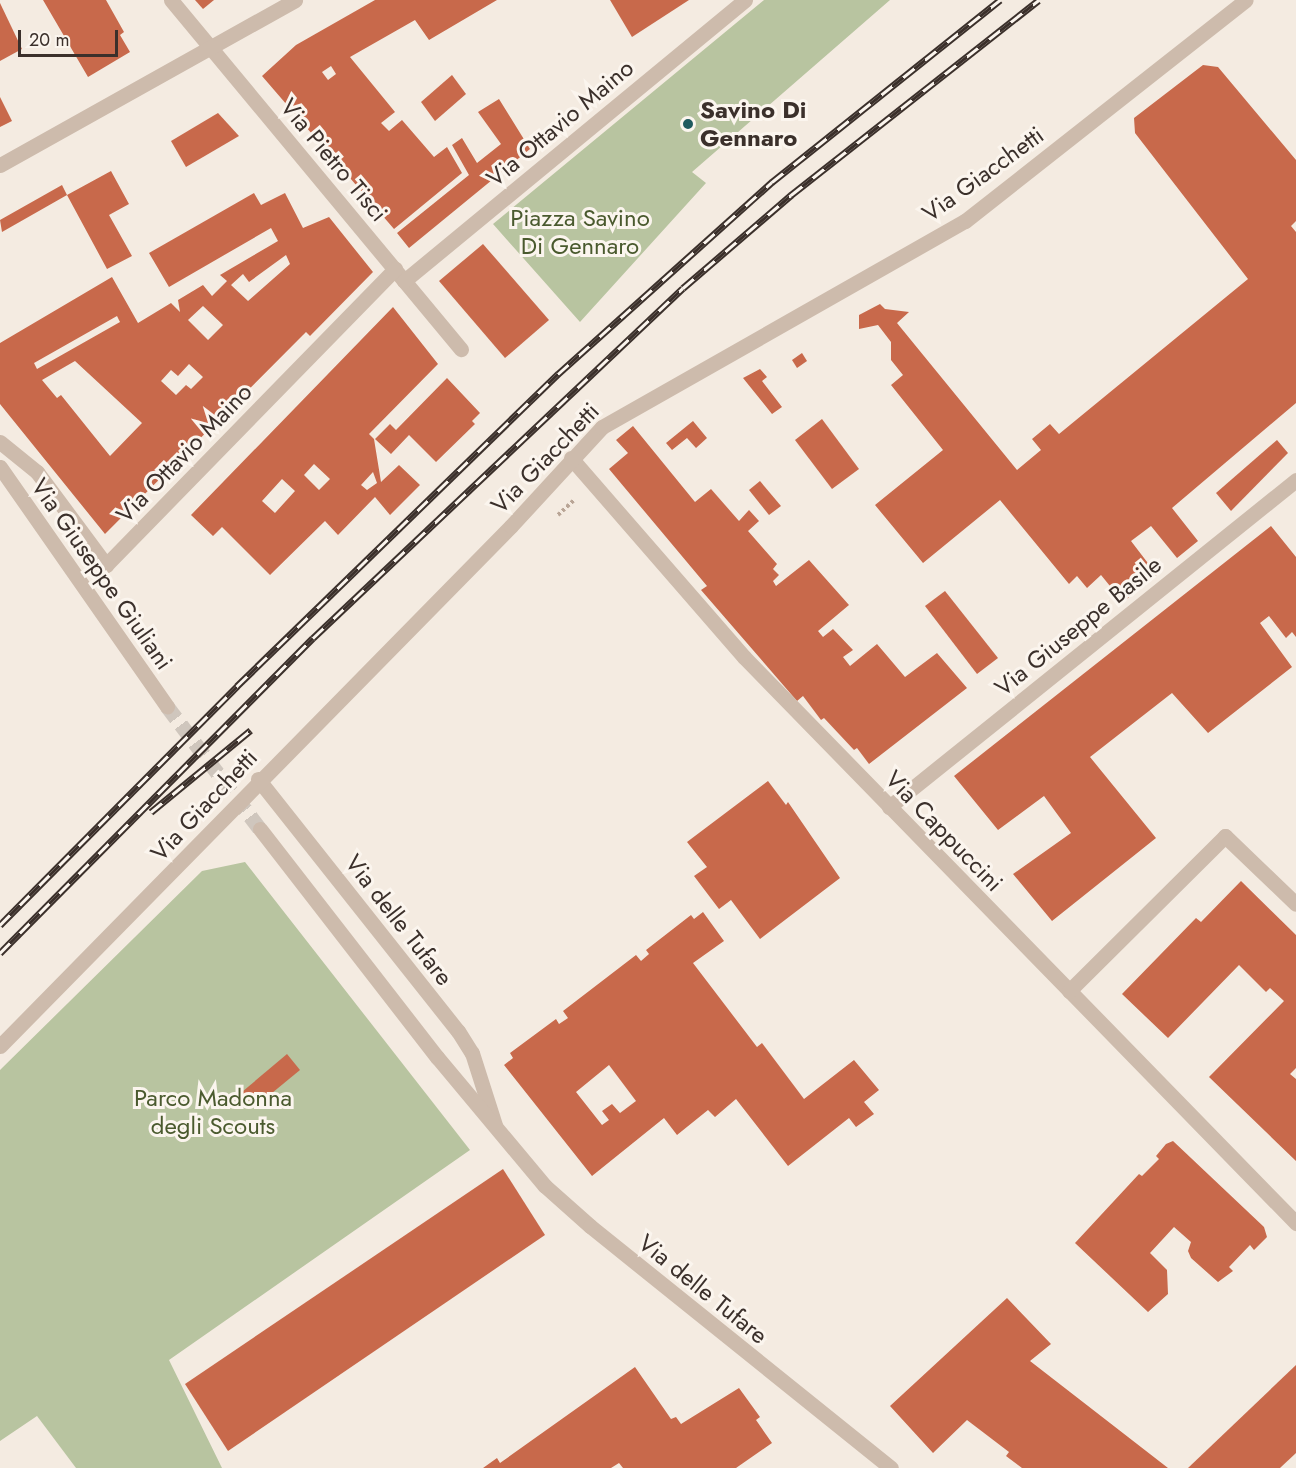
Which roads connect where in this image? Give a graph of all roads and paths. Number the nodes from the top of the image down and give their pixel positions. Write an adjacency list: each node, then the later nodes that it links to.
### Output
1 (171, 0): 5 (street, Via Pietro Tisci)
2 (295, 0): 5 (street)
3 (745, 0): 7 (street, Via Ottavio Maino)
4 (1246, 0): 10 (street, Via Giacchetti)
5 (212, 47): 6 (street); 7 (street, Via Pietro Tisci)
6 (0, 165)
7 (399, 275): 8 (street, Via Pietro Tisci); 13 (street, Via Ottavio Maino)
8 (461, 349)
9 (0, 442): 13 (street, Via Giuseppe Giuliani)
10 (571, 458): 15 (street, Via Giacchetti); 16 (street, Via Cappuccini)
11 (0, 467): 14 (street, Via Giuseppe Giuliani)
12 (1296, 480): 16 (street, Via Giuseppe Basile)
13 (106, 565)
14 (167, 706)
15 (258, 779): 20 (street, Via Giacchetti); 21 (street, Via delle Tufare)
16 (889, 807): 19 (street, Via Cappuccini)
17 (260, 829): 21 (street, Via delle Tufare)
18 (1296, 904): 19 (street)
19 (1069, 991): 22 (street, Via Cappuccini)
20 (0, 1046)
21 (498, 1133): 23 (street, Via delle Tufare)
22 (1296, 1223)
23 (891, 1468)

